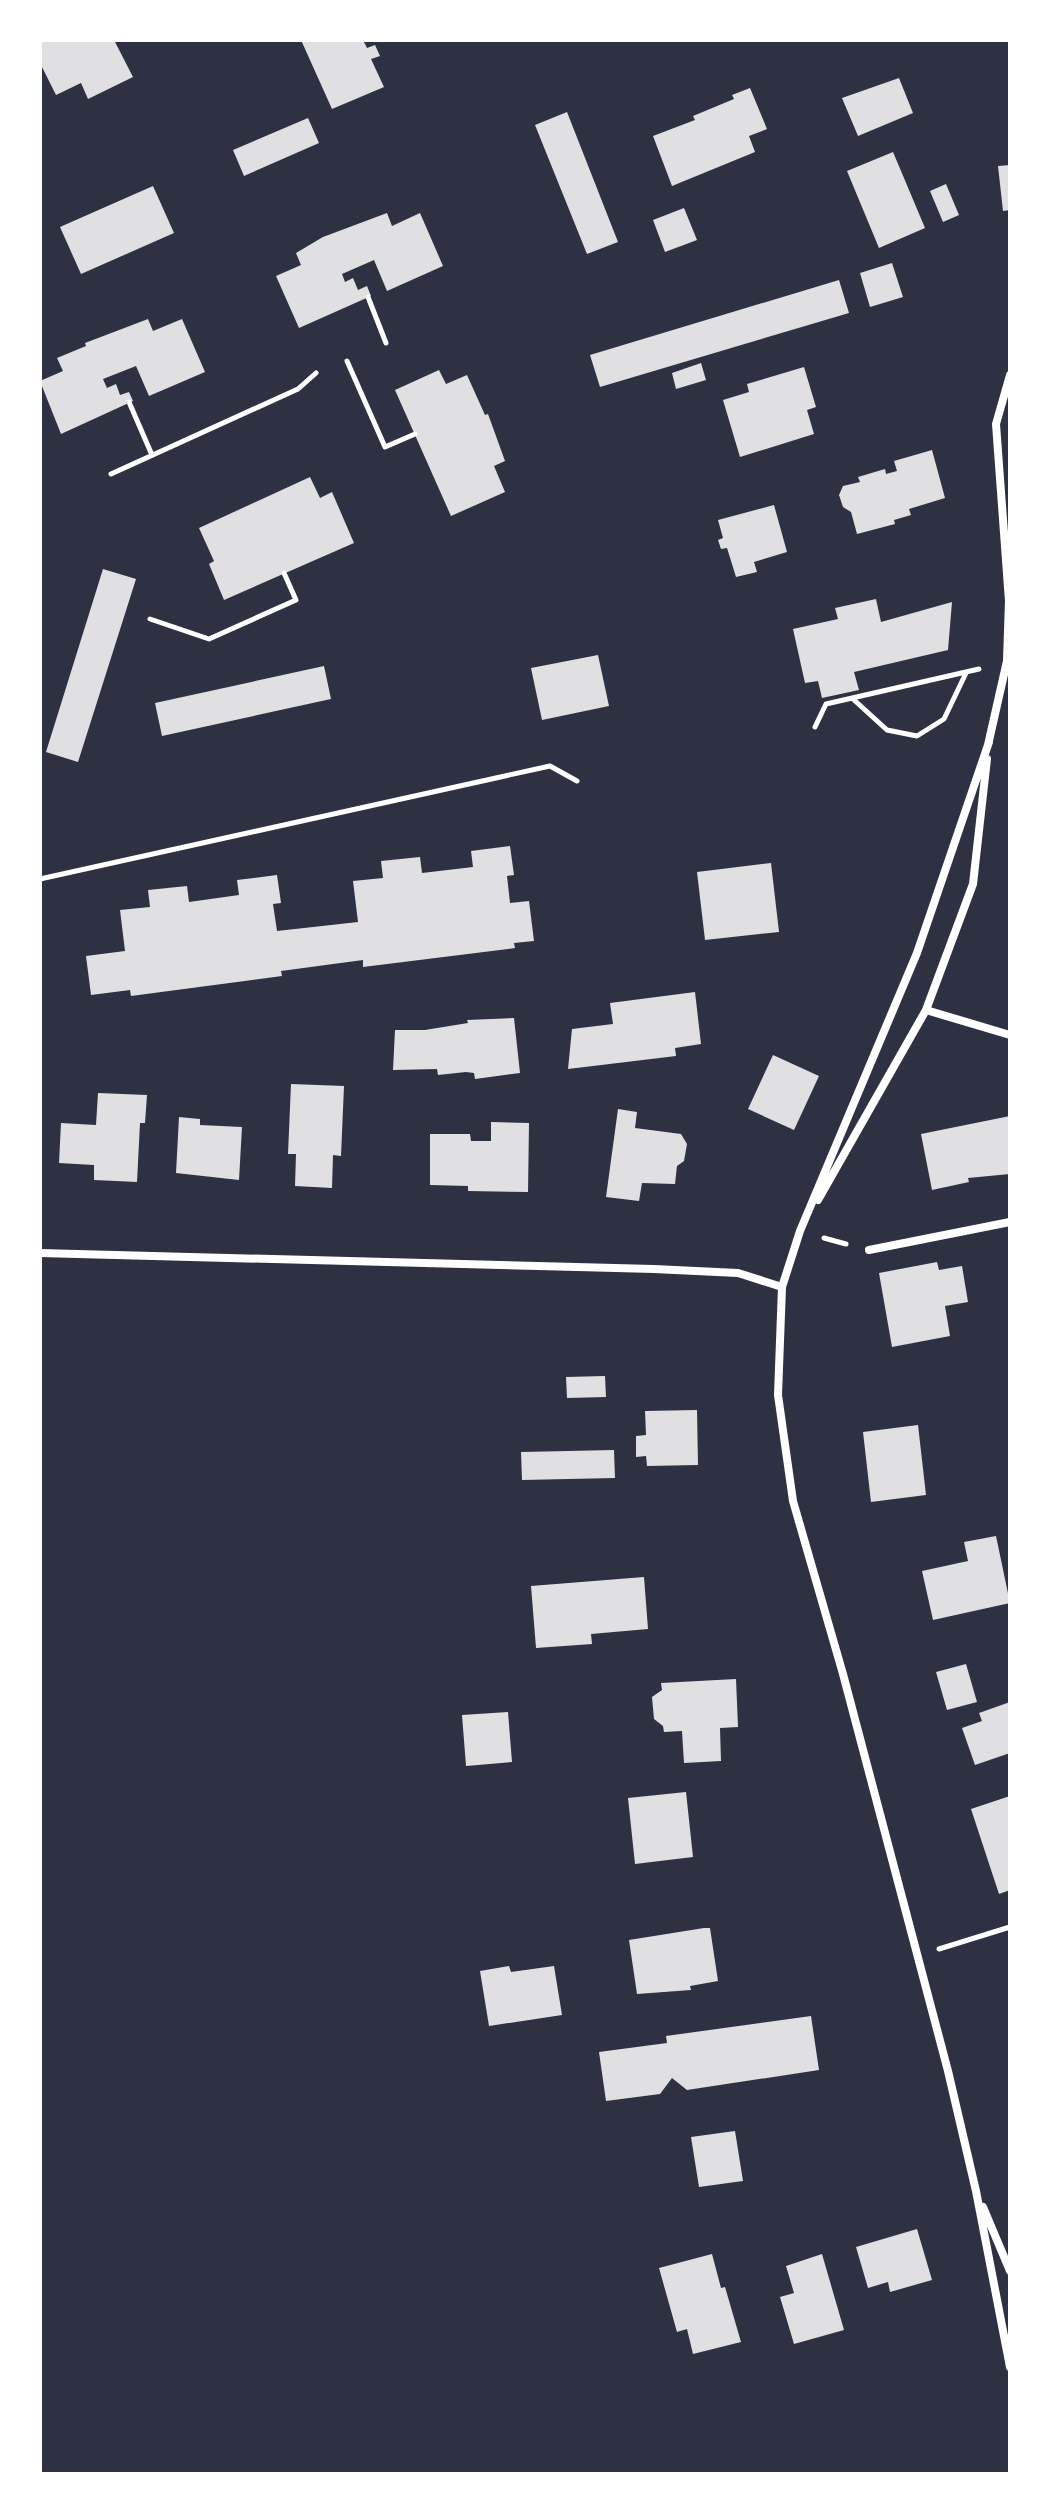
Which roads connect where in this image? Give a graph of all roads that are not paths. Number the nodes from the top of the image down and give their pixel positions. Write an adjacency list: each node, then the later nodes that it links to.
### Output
1 (1010, 375): 2 (street)
2 (989, 742): 3 (street); 6 (street)
3 (926, 1010): 4 (street); 6 (street)
4 (1010, 1035)
5 (1010, 1222): 7 (street)
6 (800, 1231): 9 (street)
7 (869, 1250)
8 (40, 1253): 9 (street)
9 (782, 1287): 10 (street)
10 (976, 2191): 11 (street); 12 (street)
11 (1010, 2271)
12 (1010, 2367)

